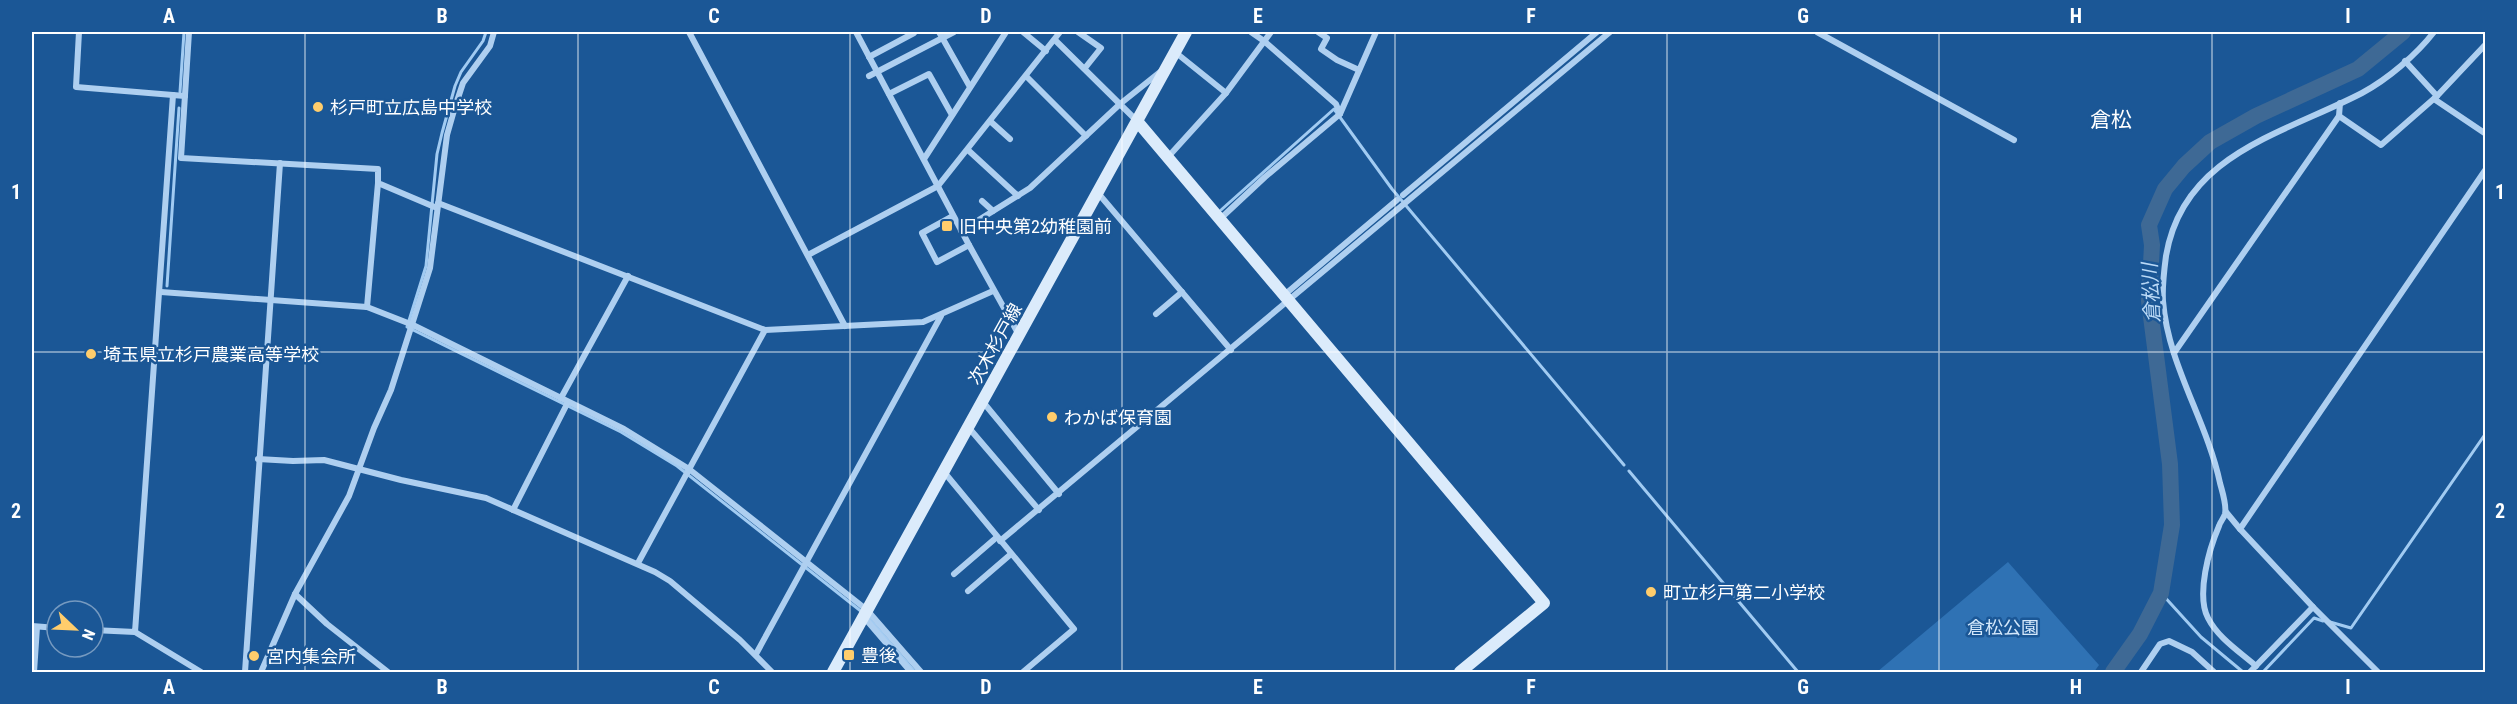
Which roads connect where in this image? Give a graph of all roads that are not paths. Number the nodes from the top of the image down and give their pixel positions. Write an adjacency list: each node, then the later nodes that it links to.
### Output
1 (79, 32): 38 (street)
2 (189, 32): 39 (street)
3 (494, 32): 62 (street)
4 (689, 32): 68 (street)
5 (856, 32): 27 (street)
6 (954, 32): 21 (street)
7 (1006, 32): 35 (street)
8 (1023, 32): 25 (street)
9 (1060, 32): 22 (street)
10 (1078, 32): 30 (street)
11 (1251, 32): 23 (street)
12 (1271, 32): 23 (street)
13 (1318, 32): 31 (street)
14 (1376, 32): 31 (street)
15 (1597, 32): 73 (street)
16 (1610, 32): 73 (street)
17 (1817, 32): 51 (street)
18 (2434, 32): 28 (street)
19 (914, 33): 27 (street)
20 (1181, 33): 26 (street, 次木杉戸線)
21 (941, 35): 32 (street); 35 (street)
22 (1055, 40): 25 (street); 30 (street)
23 (1264, 41): 36 (street); 43 (street)
24 (2485, 45): 40 (street)
25 (1046, 51): 34 (street)
26 (1175, 52): 29 (street, 次木杉戸線); 36 (street)
27 (869, 57): 32 (street)
28 (2406, 61): 40 (street); 41 (street)
29 (1167, 66): 42 (street); 47 (street, 次木杉戸線)
30 (1085, 68): 42 (street)
31 (1359, 70): 43 (street)
32 (878, 73): 33 (street); 37 (street)
33 (869, 76)
34 (1026, 76): 46 (street); 49 (street)
35 (970, 87): 44 (street)
36 (1226, 93): 53 (street)
37 (889, 94): 44 (street); 54 (street)
38 (173, 95): 39 (street); 72 (street)
39 (185, 96): 55 (street)
40 (2436, 98): 45 (street); 48 (street)
41 (2340, 103): 45 (street); 83 (street)
42 (1120, 104): 47 (street); 49 (street)
43 (1340, 114): 65 (street)
44 (952, 115): 54 (street)
45 (2339, 116): 83 (street)
46 (990, 121): 50 (street); 52 (street)
47 (1137, 121): 53 (street); 59 (street, 次木杉戸線)
48 (2486, 134)
49 (1086, 136): 60 (street)
50 (1010, 139)
51 (2014, 140)
52 (968, 150): 58 (street); 60 (street)
53 (1168, 157): 65 (street)
54 (924, 159): 58 (street)
55 (280, 163): 57 (street); 74 (street)
56 (2486, 169): 95 (street)
57 (378, 183): 62 (street); 75 (street)
58 (938, 186): 64 (street); 68 (street)
59 (1098, 193): 71 (street); 81 (street, 次木杉戸線)
60 (1018, 196): 63 (street)
61 (982, 201): 63 (street)
62 (438, 206): 69 (street); 78 (street)
63 (993, 211): 66 (street)
64 (953, 216): 66 (street); 67 (street)
65 (1220, 219): 73 (street)
66 (961, 231): 67 (street)
67 (969, 245): 70 (street)
68 (808, 255): 79 (street)
69 (628, 276): 80 (street); 84 (street)
70 (993, 291): 77 (street); 81 (street)
71 (1182, 291): 76 (street); 82 (street)
72 (161, 292): 74 (street); 107 (street)
73 (1286, 299): 82 (street); 120 (street)
74 (269, 300): 75 (street); 87 (street)
75 (367, 307): 78 (street)
76 (1156, 314)
77 (941, 316): 79 (street); 98 (street)
78 (413, 325): 84 (street); 89 (street)
79 (845, 326): 80 (street)
80 (765, 330): 88 (street)
81 (1019, 336): 85 (street, 次木杉戸線)
82 (1231, 350): 91 (street)
83 (2174, 353): 94 (street)
84 (565, 400): 88 (street); 92 (street)
85 (983, 402): 86 (street, 次木杉戸線); 91 (street)
86 (969, 428): 90 (street, 次木杉戸線); 93 (street)
87 (258, 459): 89 (street); 113 (street)
88 (689, 469): 98 (street); 99 (street)
89 (358, 470): 92 (street); 102 (street)
90 (944, 472): 96 (street); 104 (street, 次木杉戸線)
91 (1059, 494): 93 (street)
92 (513, 510): 99 (street)
93 (1039, 510): 96 (street)
94 (2226, 512): 95 (street); 109 (street)
95 (2240, 529): 103 (street)
96 (999, 539): 97 (street); 100 (street)
97 (1011, 554): 101 (street); 119 (street)
98 (806, 562): 104 (street); 108 (street)
99 (638, 563): 108 (street)
100 (954, 574)
101 (968, 591)
102 (295, 594): 110 (street); 114 (street)
103 (2313, 607): 109 (street); 124 (street)
104 (865, 613): 116 (street, 次木杉戸線); 117 (street); 118 (street)
105 (34, 626): 111 (street)
106 (105, 631): 107 (street)
107 (135, 632): 112 (street)
108 (756, 654): 115 (street)
109 (2256, 666): 123 (street)
110 (383, 671)
111 (34, 672)
112 (201, 672)
113 (244, 672)
114 (261, 672)
115 (772, 672)
116 (833, 672)
117 (911, 672)
118 (921, 672)
119 (1023, 672)
120 (1460, 672)
121 (2141, 672): 122 (street)
122 (2214, 672)
123 (2250, 672)
124 (2378, 672)

